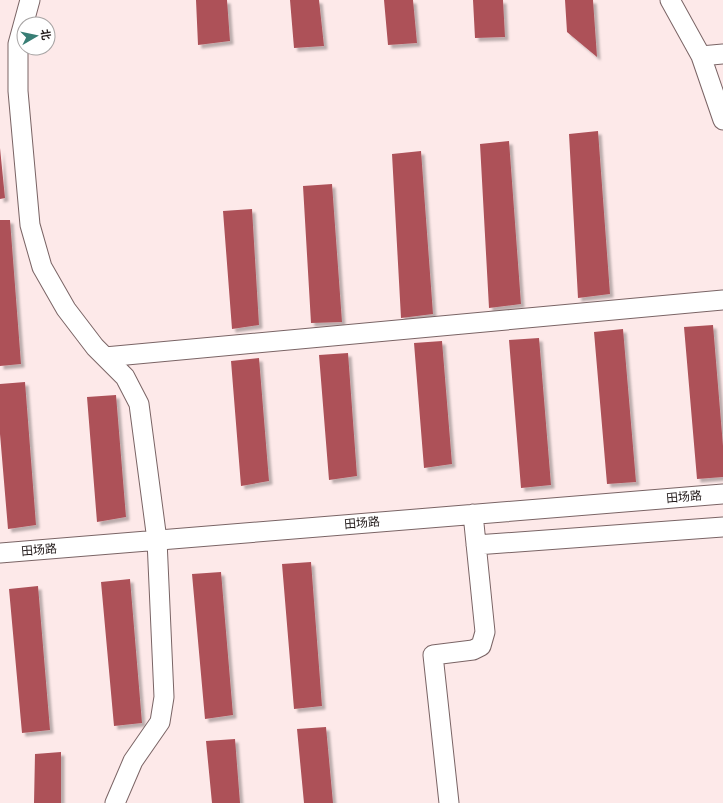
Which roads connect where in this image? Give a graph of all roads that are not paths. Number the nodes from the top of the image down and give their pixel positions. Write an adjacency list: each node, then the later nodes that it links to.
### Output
1 (30, 0): 7 (street)
2 (670, 0): 4 (street)
3 (723, 54): 4 (street)
4 (701, 56): 5 (street)
5 (723, 120)
6 (723, 300): 7 (street)
7 (105, 357): 11 (street)
8 (723, 494): 9 (street, 田场路)
9 (473, 514): 11 (street, 田场路); 12 (street)
10 (723, 527): 12 (street)
11 (157, 540): 13 (street, 田场路); 14 (street)
12 (476, 545): 15 (street)
13 (0, 553)
14 (115, 803)
15 (449, 803)

